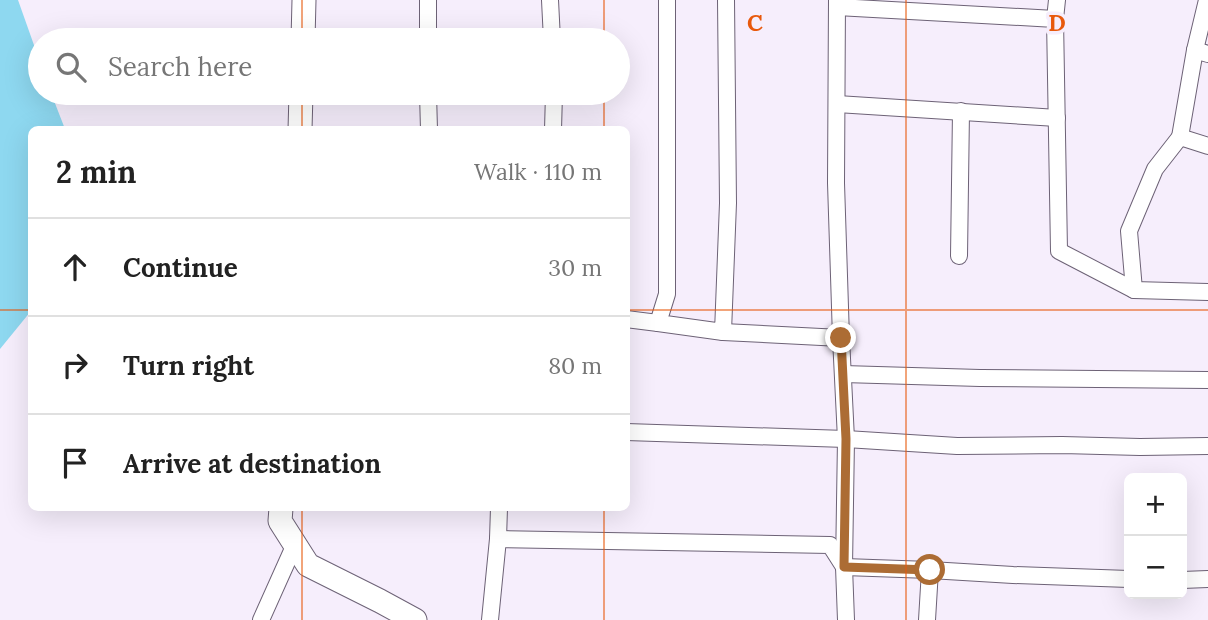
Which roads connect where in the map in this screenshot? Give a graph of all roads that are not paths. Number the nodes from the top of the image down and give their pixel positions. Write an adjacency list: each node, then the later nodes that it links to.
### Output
1 (304, 0): 10 (street)
2 (428, 0): 11 (street)
3 (550, 0): 12 (street)
4 (667, 0): 29 (street)
5 (726, 0): 30 (street)
6 (1057, 0): 9 (street)
7 (1207, 0): 13 (street)
8 (837, 4): 9 (street); 14 (street)
9 (1055, 19): 19 (street)
10 (303, 28)
11 (428, 28)
12 (551, 28)
13 (1202, 52): 23 (street)
14 (836, 104): 18 (street); 31 (street)
15 (301, 105): 20 (street)
16 (428, 105): 21 (street)
17 (554, 105): 22 (street)
18 (961, 111): 19 (street); 25 (street)
19 (1057, 118): 26 (street)
20 (300, 126)
21 (429, 126)
22 (553, 126)
23 (1180, 137): 24 (street); 26 (street)
24 (1208, 146)
25 (959, 256)
26 (1134, 290): 27 (street)
27 (1208, 292)
28 (630, 320): 29 (street)
29 (658, 323): 30 (street)
30 (723, 332): 31 (street)
31 (841, 338): 32 (street)
32 (842, 374): 33 (street); 35 (street)
33 (1208, 380)
34 (630, 432): 35 (street)
35 (846, 439): 36 (street); 41 (street)
36 (1208, 446)
37 (281, 511): 40 (street)
38 (499, 511): 39 (street)
39 (498, 539): 41 (street); 48 (street)
40 (295, 544): 46 (street); 47 (street)
41 (844, 567): 42 (street); 49 (street)
42 (930, 570): 43 (street); 50 (street)
43 (1124, 579)
44 (1208, 579): 45 (street)
45 (1187, 580)
46 (261, 620)
47 (415, 620)
48 (490, 620)
49 (846, 620)
50 (927, 620)

